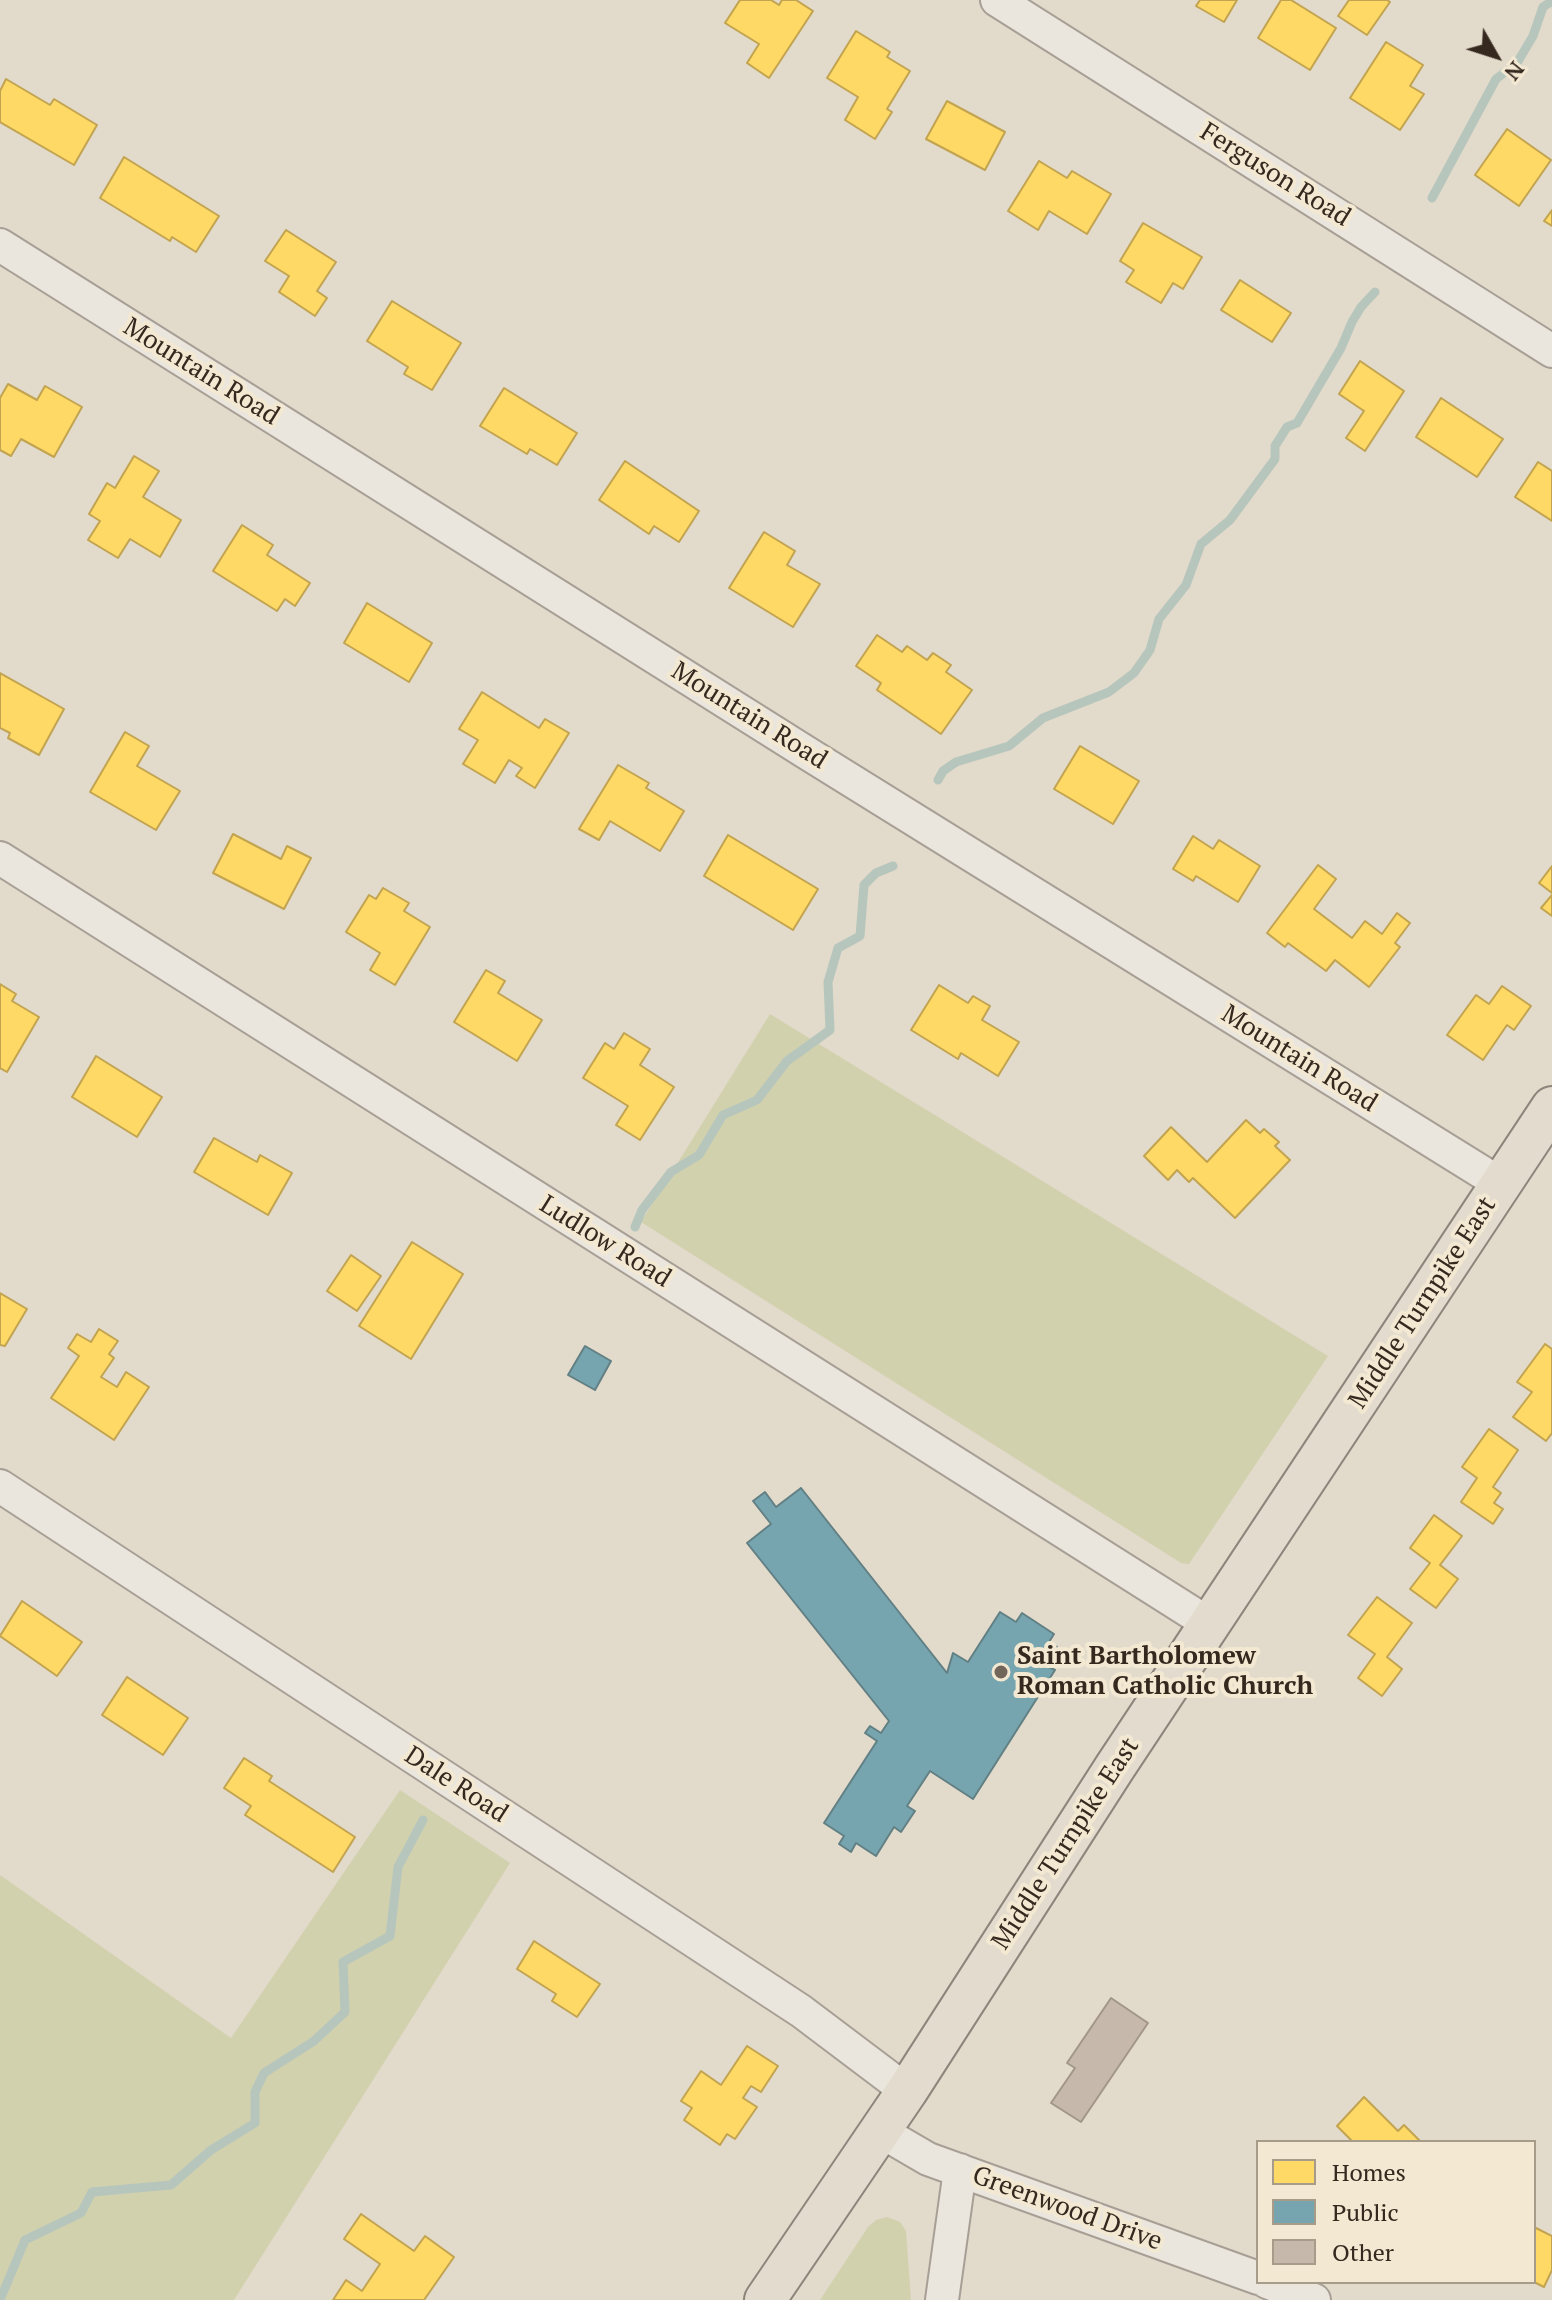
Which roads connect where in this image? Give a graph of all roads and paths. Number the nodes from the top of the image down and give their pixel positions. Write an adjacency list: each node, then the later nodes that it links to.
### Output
1 (997, 0): 3 (street, Ferguson Road)
2 (0, 245): 6 (street, Mountain Road)
3 (1552, 351)
4 (0, 858): 8 (street, Ludlow Road)
5 (1552, 1107): 6 (main road, Middle Turnpike East)
6 (1501, 1184): 8 (main road, Middle Turnpike East)
7 (0, 1486): 9 (street, Dale Road)
8 (1211, 1625): 9 (main road, Middle Turnpike East)
9 (907, 2091): 10 (main road, Middle Turnpike East)
10 (880, 2131): 11 (street, Greenwood Drive); 14 (main road, Middle Turnpike East)
11 (960, 2170): 12 (street, Greenwood Drive); 15 (street)
12 (1256, 2277)
13 (1272, 2284): 16 (street)
14 (765, 2300)
15 (942, 2300)
16 (1314, 2300)

